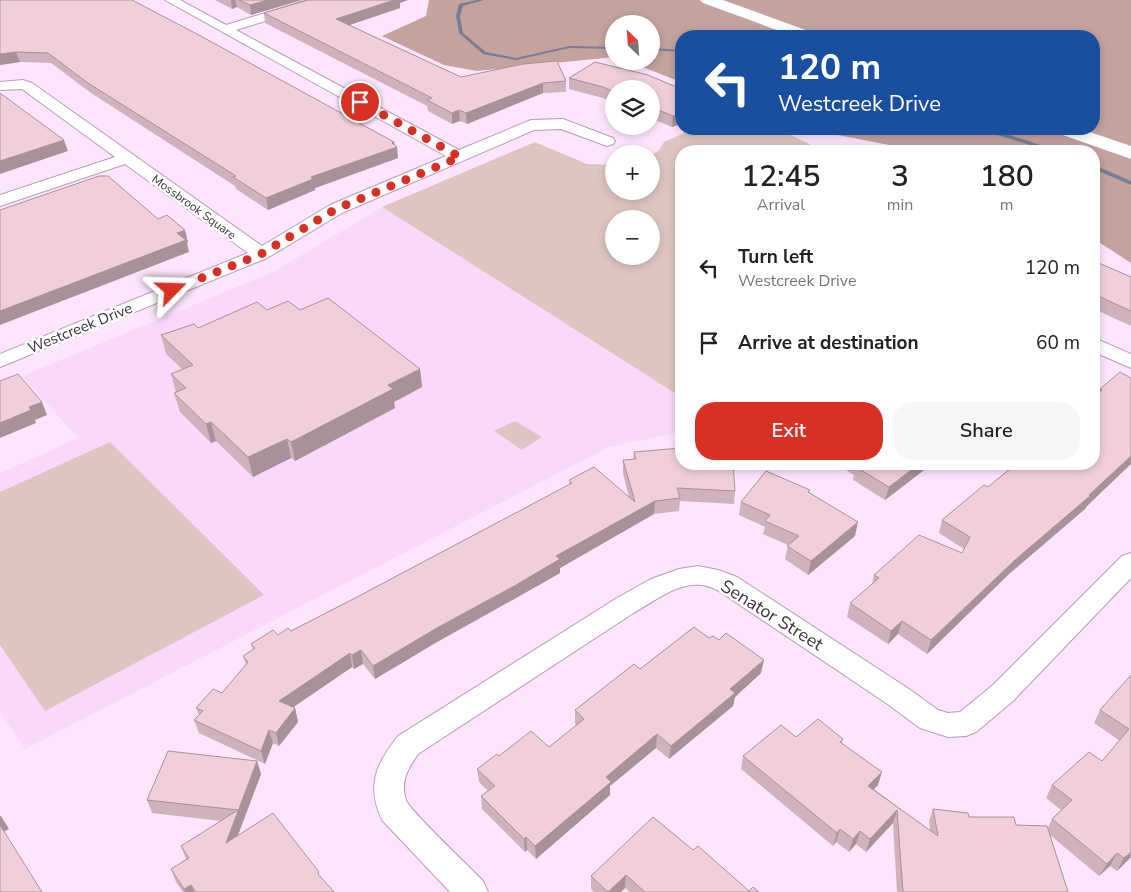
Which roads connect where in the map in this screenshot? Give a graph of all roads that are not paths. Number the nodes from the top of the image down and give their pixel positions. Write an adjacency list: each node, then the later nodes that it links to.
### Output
1 (171, 0): 4 (street)
2 (321, 0): 4 (street)
3 (708, 0): 5 (main road)
4 (226, 29): 10 (street)
5 (791, 30)
6 (0, 86): 11 (street, Mossbrook Square)
7 (1081, 135): 9 (main road)
8 (607, 141): 10 (street, Westcreek Drive)
9 (1131, 153)
10 (460, 157): 13 (street, Westcreek Drive)
11 (127, 158): 12 (street); 13 (street, Mossbrook Square)
12 (0, 201)
13 (261, 254): 15 (street, Westcreek Drive)
14 (1100, 347): 16 (street)
15 (0, 361)
16 (1131, 362)
17 (1131, 562): 18 (street, Senator Street)
18 (472, 892)

